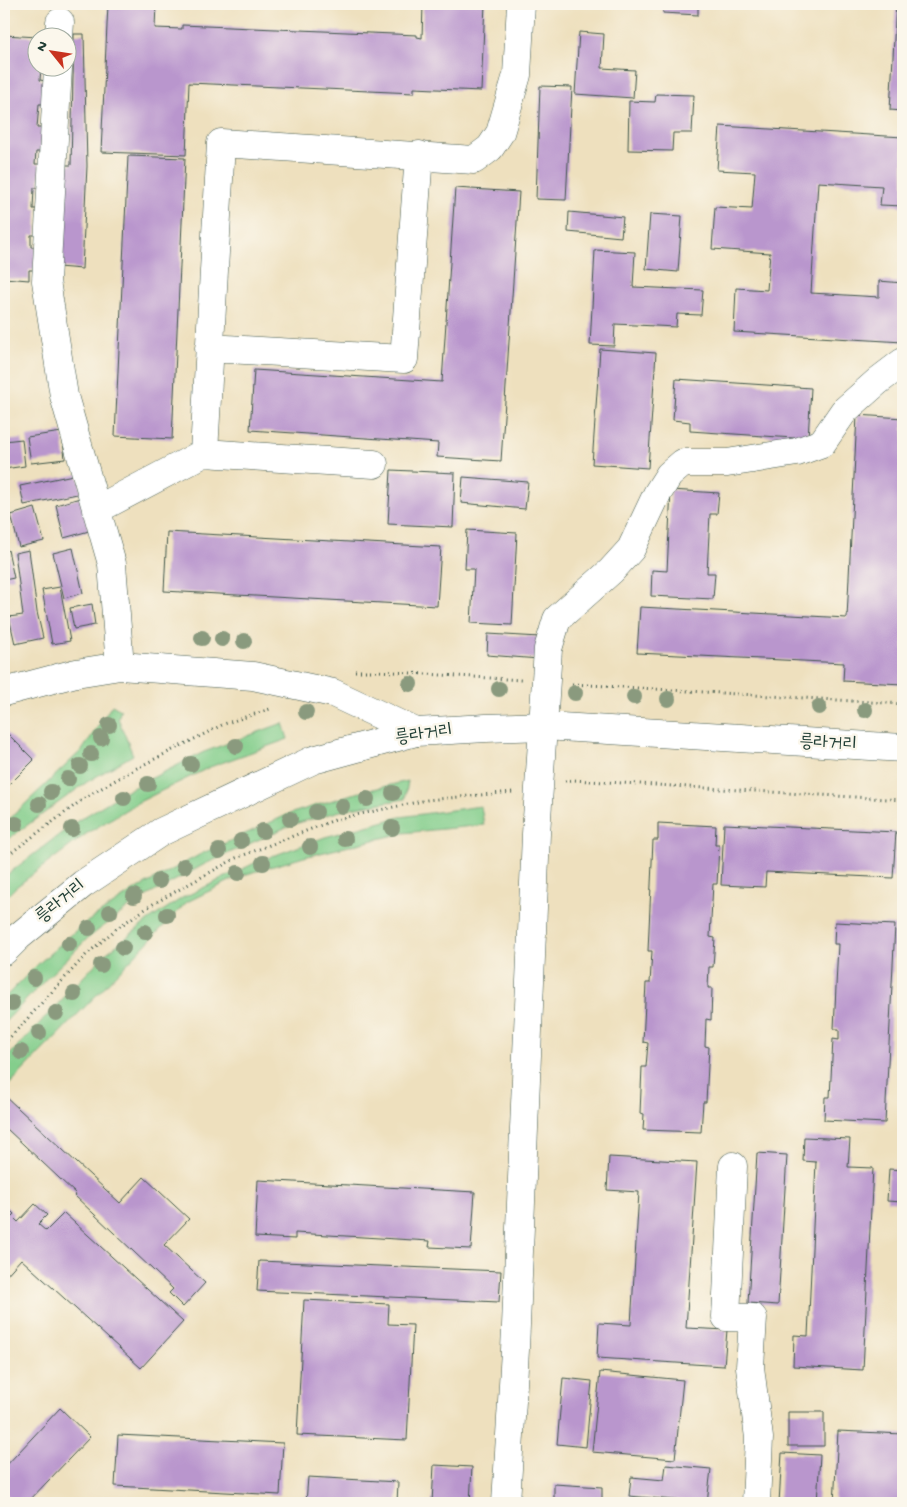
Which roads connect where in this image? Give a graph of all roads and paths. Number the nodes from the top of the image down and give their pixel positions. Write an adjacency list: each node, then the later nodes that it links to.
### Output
1 (521, 4): 3 (street)
2 (57, 78): 8 (street)
3 (419, 155): 4 (street); 4 (street)
4 (210, 348): 6 (street)
5 (903, 362): 11 (street)
6 (204, 453): 7 (street); 8 (street)
7 (374, 464)
8 (96, 510): 9 (street)
9 (120, 666): 10 (street); 12 (street)
10 (4, 692)
11 (544, 726): 12 (street, 릉라거리); 13 (street, 릉라거리); 14 (street)
12 (416, 732): 16 (street, 릉라거리)
13 (903, 748)
14 (540, 785): 15 (path); 17 (path); 19 (street)
15 (903, 800)
16 (4, 951)
17 (4, 1044)
18 (733, 1166): 20 (street)
19 (506, 1503)
20 (756, 1503)

